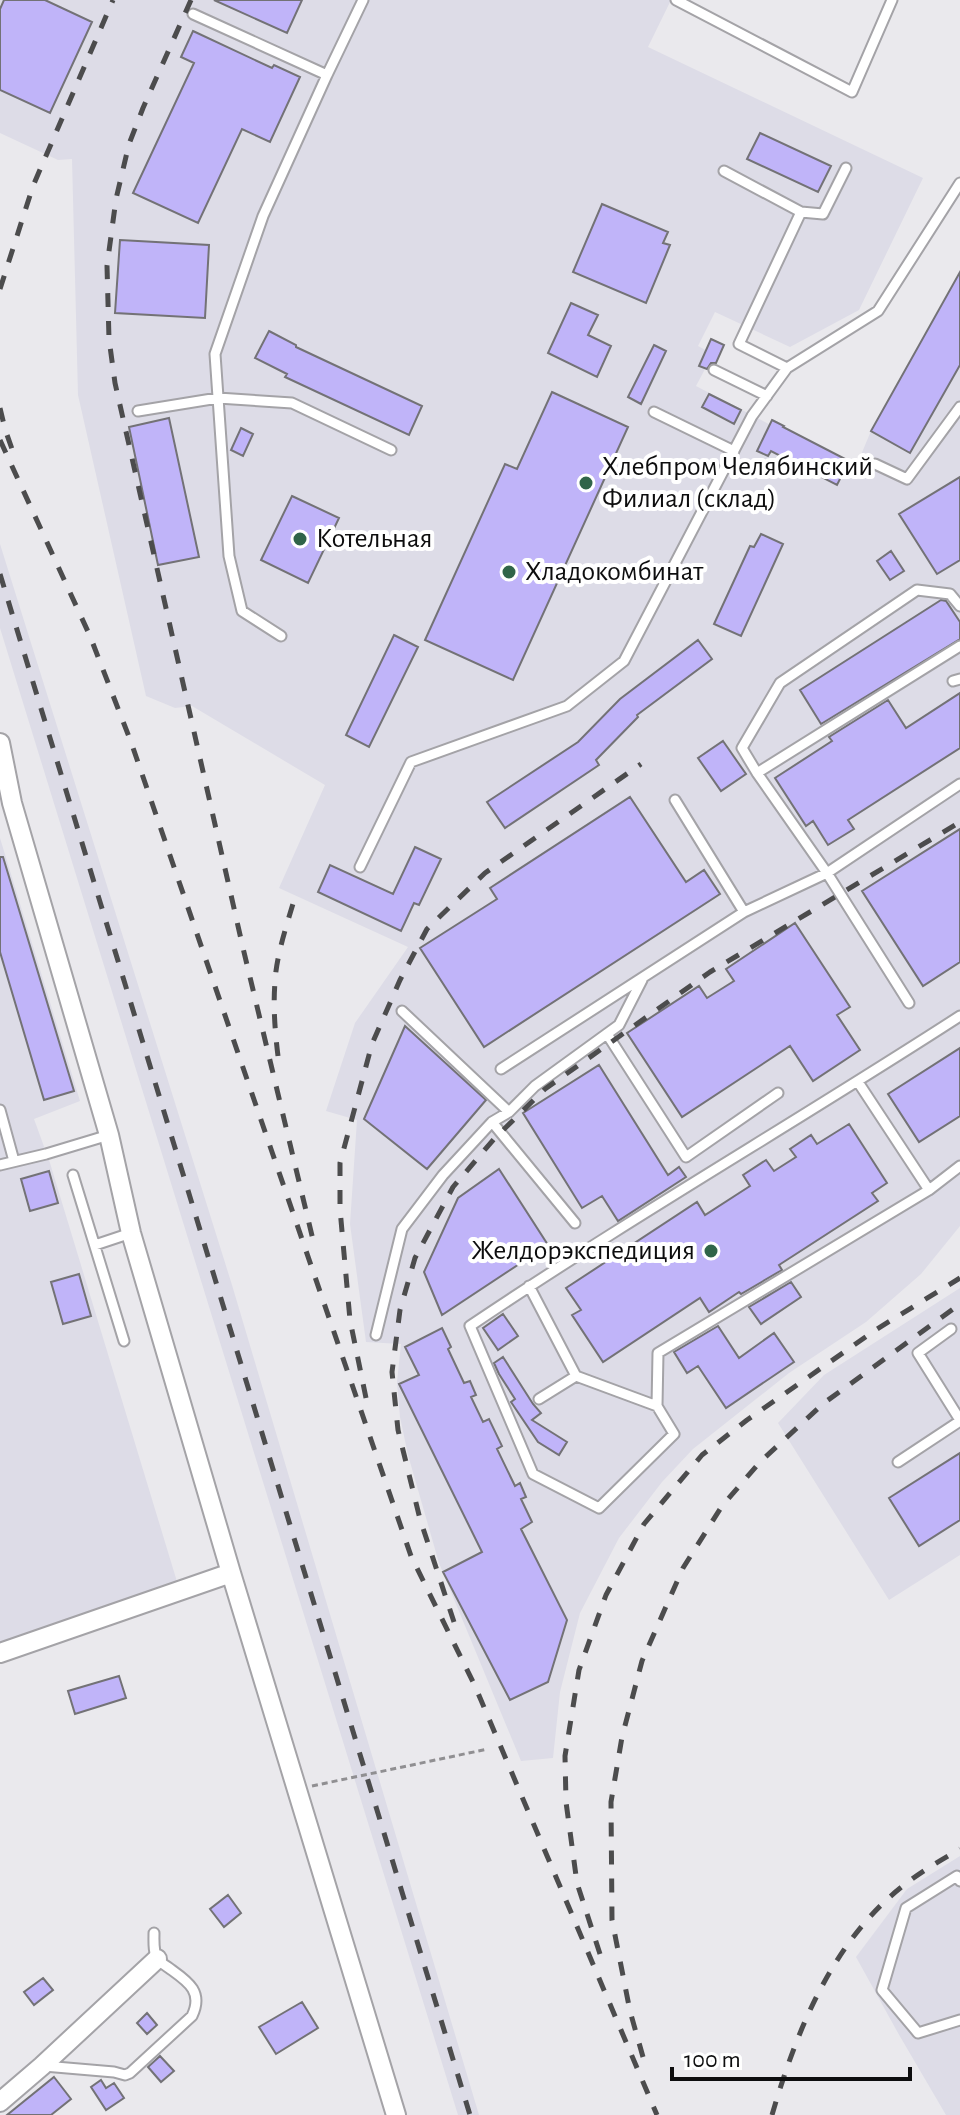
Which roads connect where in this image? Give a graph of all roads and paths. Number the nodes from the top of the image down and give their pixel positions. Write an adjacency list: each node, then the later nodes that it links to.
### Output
1 (363, 0): 5 (lane)
2 (676, 0): 3 (lane)
3 (892, 0)
4 (193, 14): 5 (lane)
5 (327, 75): 13 (lane)
6 (846, 168): 9 (lane)
7 (724, 171): 9 (lane)
8 (960, 183): 10 (lane)
9 (801, 212): 10 (lane)
10 (787, 368): 12 (lane)
11 (714, 370): 12 (lane)
12 (767, 396): 18 (lane)
13 (218, 398): 15 (lane); 17 (lane); 21 (lane)
14 (960, 407): 19 (lane)
15 (138, 411)
16 (654, 412): 18 (lane)
17 (391, 450)
18 (734, 451): 27 (lane)
19 (875, 464)
20 (960, 606): 24 (lane)
21 (281, 636)
22 (960, 646): 24 (lane)
23 (0, 743): 41 (street)
24 (757, 773): 28 (lane)
25 (960, 784): 28 (lane)
26 (675, 800): 29 (lane)
27 (360, 867)
28 (827, 873): 29 (lane); 31 (lane)
29 (744, 912): 30 (lane)
30 (644, 977): 34 (lane); 35 (lane)
31 (909, 1003)
32 (402, 1011): 39 (lane)
33 (960, 1016): 36 (lane)
34 (607, 1034): 37 (lane); 39 (lane)
35 (501, 1069)
36 (858, 1082): 46 (lane); 50 (lane)
37 (778, 1093)
38 (0, 1110): 42 (lane)
39 (509, 1112): 40 (lane)
40 (492, 1122): 47 (lane); 52 (lane)
41 (109, 1135): 42 (lane); 48 (street)
42 (14, 1161): 43 (lane)
43 (0, 1165)
44 (960, 1166): 46 (lane)
45 (73, 1175): 49 (lane)
46 (929, 1190): 56 (lane)
47 (575, 1223)
48 (131, 1233): 49 (lane); 59 (street)
49 (95, 1245): 53 (lane)
50 (529, 1286): 54 (lane); 56 (lane)
51 (951, 1329): 57 (lane)
52 (376, 1335)
53 (124, 1341)
54 (576, 1376): 55 (lane); 56 (lane)
55 (539, 1399)
56 (657, 1406)
57 (960, 1420): 58 (lane)
58 (898, 1462)
59 (231, 1573): 60 (street); 62 (street)
60 (0, 1653)
61 (488, 1749): 62 (path)
62 (297, 1789): 69 (street)
63 (960, 1881): 66 (lane)
64 (154, 1933): 65 (lane)
65 (157, 1959): 67 (street); 67 (lane)
66 (960, 2020)
67 (42, 2066): 68 (street)
68 (0, 2100)
69 (396, 2115)

